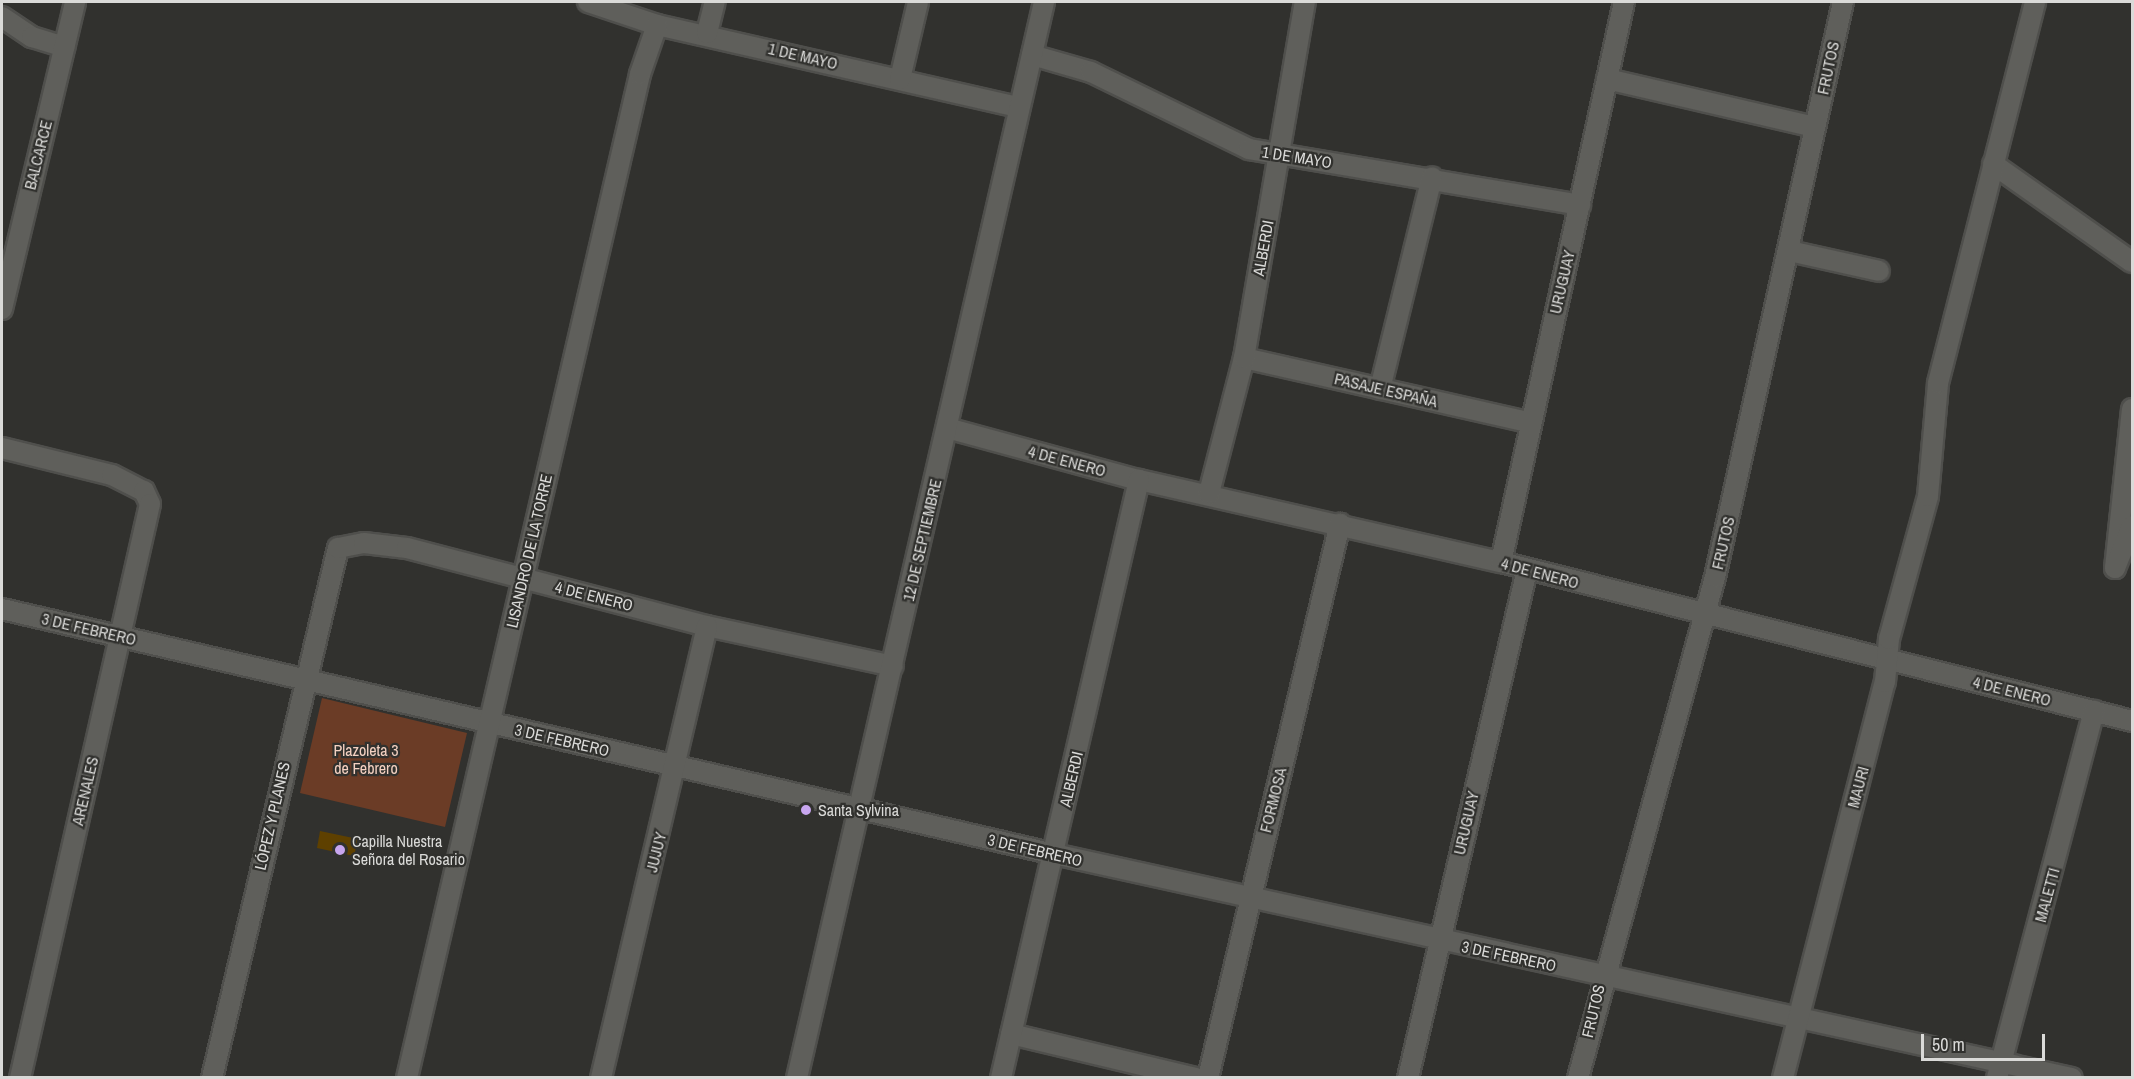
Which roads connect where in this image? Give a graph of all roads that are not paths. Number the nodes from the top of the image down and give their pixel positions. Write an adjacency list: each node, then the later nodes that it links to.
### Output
1 (75, 2): 13 (street, BALCARCE)
2 (588, 2): 11 (street, 1 DE MAYO)
3 (715, 2): 12 (street)
4 (918, 2): 15 (street)
5 (1044, 2): 14 (street, 12 DE SEPTIEMBRE)
6 (1305, 2): 19 (street, ALBERDI)
7 (1624, 2): 16 (street, URUGUAY)
8 (1843, 2): 18 (street, FRUTOS)
9 (2035, 2): 20 (street, MAURI)
10 (2, 17): 13 (street)
11 (657, 25): 12 (street, 1 DE MAYO); 40 (street, LISANDRO DE LA TORRE)
12 (707, 33): 15 (street, 1 DE MAYO)
13 (64, 47): 26 (street, BALCARCE)
14 (1032, 55): 17 (street, 12 DE SEPTIEMBRE); 19 (street, 1 DE MAYO)
15 (900, 79): 17 (street, 1 DE MAYO)
16 (1607, 79): 18 (street); 22 (street, URUGUAY)
17 (1019, 107): 31 (street, 12 DE SEPTIEMBRE)
18 (1815, 127): 23 (street, FRUTOS)
19 (1279, 155): 21 (street, 1 DE MAYO); 27 (street, ALBERDI)
20 (1993, 164): 24 (street); 45 (street, MAURI)
21 (1432, 177): 22 (street, 1 DE MAYO); 28 (street)
22 (1580, 205): 30 (street, URUGUAY)
23 (1789, 251): 25 (street); 42 (street, FRUTOS)
24 (2133, 262)
25 (1879, 271)
26 (2, 299)
27 (1244, 358): 28 (street, PASAJE ESPAÑA); 34 (street, ALBERDI)
28 (1380, 389): 30 (street, PASAJE ESPAÑA)
29 (2133, 409): 36 (street)
30 (1528, 422): 38 (street, URUGUAY)
31 (947, 428): 33 (street, 4 DE ENERO); 46 (street, 12 DE SEPTIEMBRE)
32 (2, 448): 44 (street, ARENALES)
33 (1139, 480): 34 (street, 4 DE ENERO); 53 (street, ALBERDI)
34 (1209, 493): 35 (street, 4 DE ENERO)
35 (1340, 524): 38 (street, 4 DE ENERO); 54 (street, FORMOSA)
36 (2133, 526)
37 (333, 554): 40 (street, 4 DE ENERO); 47 (street, LÓPEZ Y PLANES)
38 (1501, 562): 39 (street, 4 DE ENERO)
39 (1527, 570): 42 (street, 4 DE ENERO); 55 (street, URUGUAY)
40 (523, 578): 43 (street, 4 DE ENERO); 50 (street, LISANDRO DE LA TORRE)
41 (2, 609): 44 (street, 3 DE FEBRERO)
42 (1704, 617): 45 (street, 4 DE ENERO); 56 (street, FRUTOS)
43 (707, 626): 46 (street, 4 DE ENERO); 51 (street, JUJUY)
44 (121, 636): 47 (street, 3 DE FEBRERO); 60 (street, ARENALES)
45 (1887, 659): 48 (street, 4 DE ENERO); 57 (street, MAURI)
46 (893, 666): 52 (street, 12 DE SEPTIEMBRE)
47 (303, 680): 50 (street, 3 DE FEBRERO); 61 (street, LÓPEZ Y PLANES)
48 (2094, 711): 49 (street, 4 DE ENERO); 59 (street, MALETTI)
49 (2133, 721)
50 (489, 722): 51 (street, 3 DE FEBRERO); 62 (street, LISANDRO DE LA TORRE)
51 (676, 767): 52 (street, 3 DE FEBRERO); 63 (street, JUJUY)
52 (860, 808): 53 (street, 3 DE FEBRERO); 64 (street, 12 DE SEPTIEMBRE)
53 (1054, 854): 54 (street, 3 DE FEBRERO); 58 (street, ALBERDI)
54 (1249, 898): 55 (street, 3 DE FEBRERO); 67 (street, FORMOSA)
55 (1438, 941): 56 (street, 3 DE FEBRERO); 68 (street, URUGUAY)
56 (1601, 976): 57 (street, 3 DE FEBRERO); 69 (street, FRUTOS)
57 (1797, 1020): 59 (street, 3 DE FEBRERO); 70 (street, MAURI)
58 (1011, 1034): 65 (street, ALBERDI); 66 (street)
59 (1999, 1070): 71 (street, 3 DE FEBRERO)
60 (20, 1077)
61 (212, 1077)
62 (407, 1077)
63 (602, 1077)
64 (797, 1077)
65 (1001, 1077)
66 (1196, 1077)
67 (1208, 1077)
68 (1408, 1077)
69 (1578, 1077)
70 (1783, 1077)
71 (2072, 1077)

